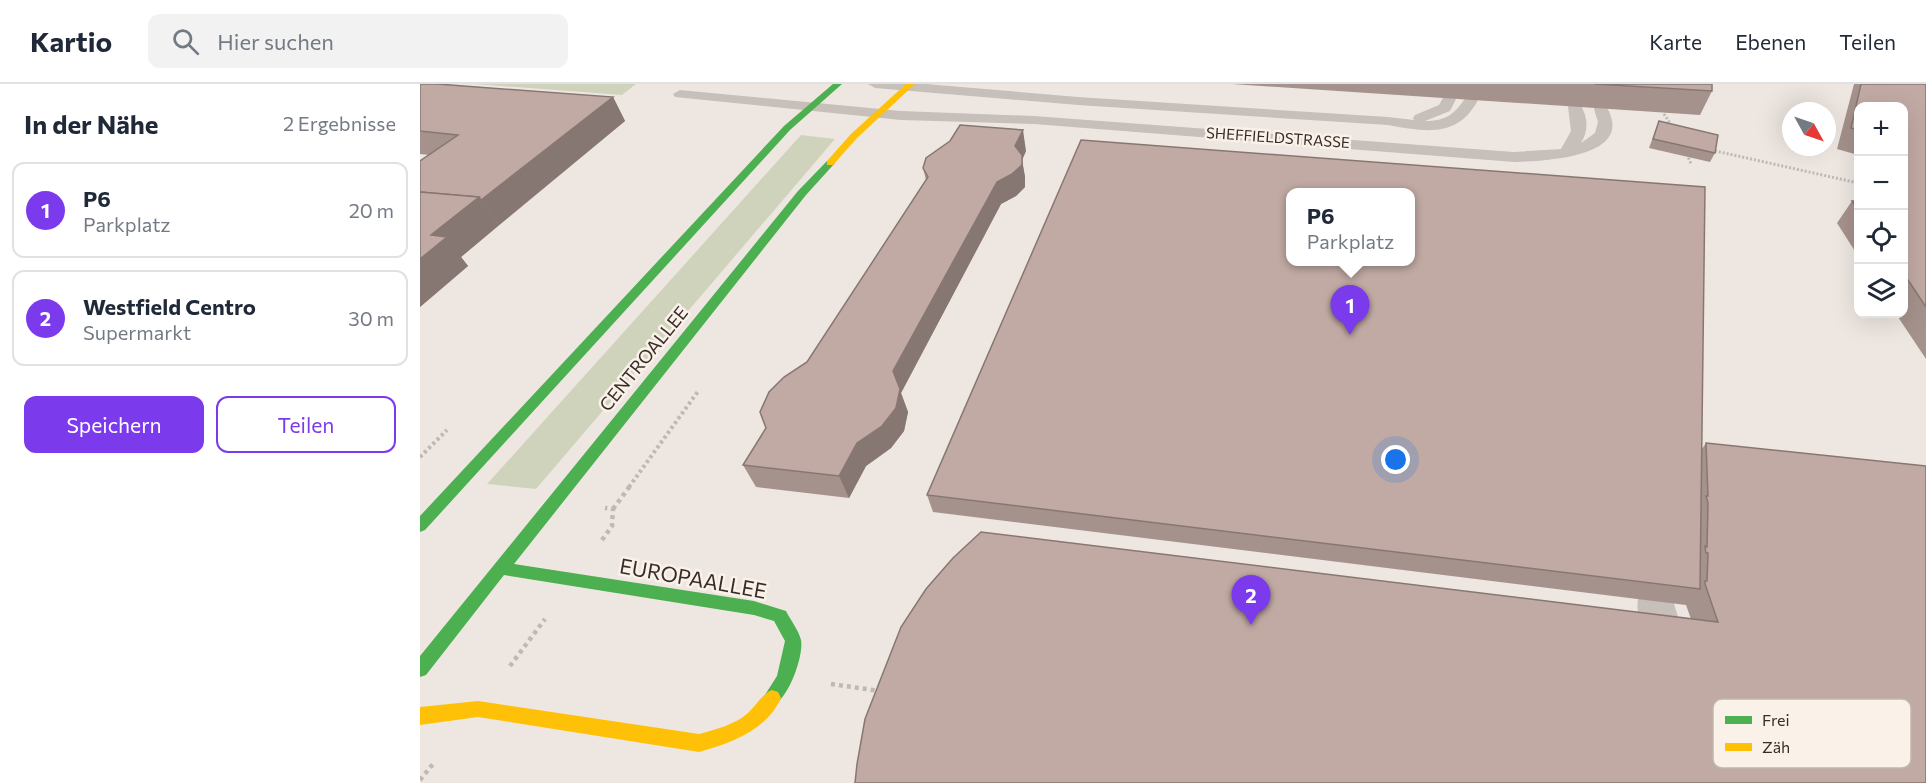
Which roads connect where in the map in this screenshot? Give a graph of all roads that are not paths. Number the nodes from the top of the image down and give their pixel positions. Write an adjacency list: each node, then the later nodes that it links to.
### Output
1 (838, 84): 7 (street)
2 (875, 84): 3 (lane, SHEFFIELDSTRASSE)
3 (909, 86): 10 (lane, SHEFFIELDSTRASSE); 11 (street, CENTROALLEE)
4 (680, 94): 7 (lane, SHEFFIELDSTRASSE)
5 (1449, 99): 13 (lane, SHEFFIELDSTRASSE)
6 (1471, 100): 13 (lane, SHEFFIELDSTRASSE)
7 (812, 106): 11 (lane, SHEFFIELDSTRASSE); 19 (street)
8 (1575, 107): 17 (lane)
9 (1601, 109): 17 (lane, SHEFFIELDSTRASSE)
10 (1205, 110): 13 (lane, SHEFFIELDSTRASSE); 14 (lane)
11 (877, 113): 12 (lane, SHEFFIELDSTRASSE); 20 (street, CENTROALLEE)
12 (988, 120): 14 (lane, SHEFFIELDSTRASSE); 15 (lane, SHEFFIELDSTRASSE)
13 (1388, 120)
14 (1251, 136): 16 (lane); 17 (lane, SHEFFIELDSTRASSE); 18 (lane)
15 (1104, 140)
16 (1241, 150)
17 (1567, 152)
18 (1266, 155)
19 (420, 526)
20 (499, 568): 23 (street, CENTROALLEE); 24 (street, EUROPAALLEE)
21 (1655, 601): 22 (street)
22 (1665, 638)
23 (420, 669)
24 (420, 716)

